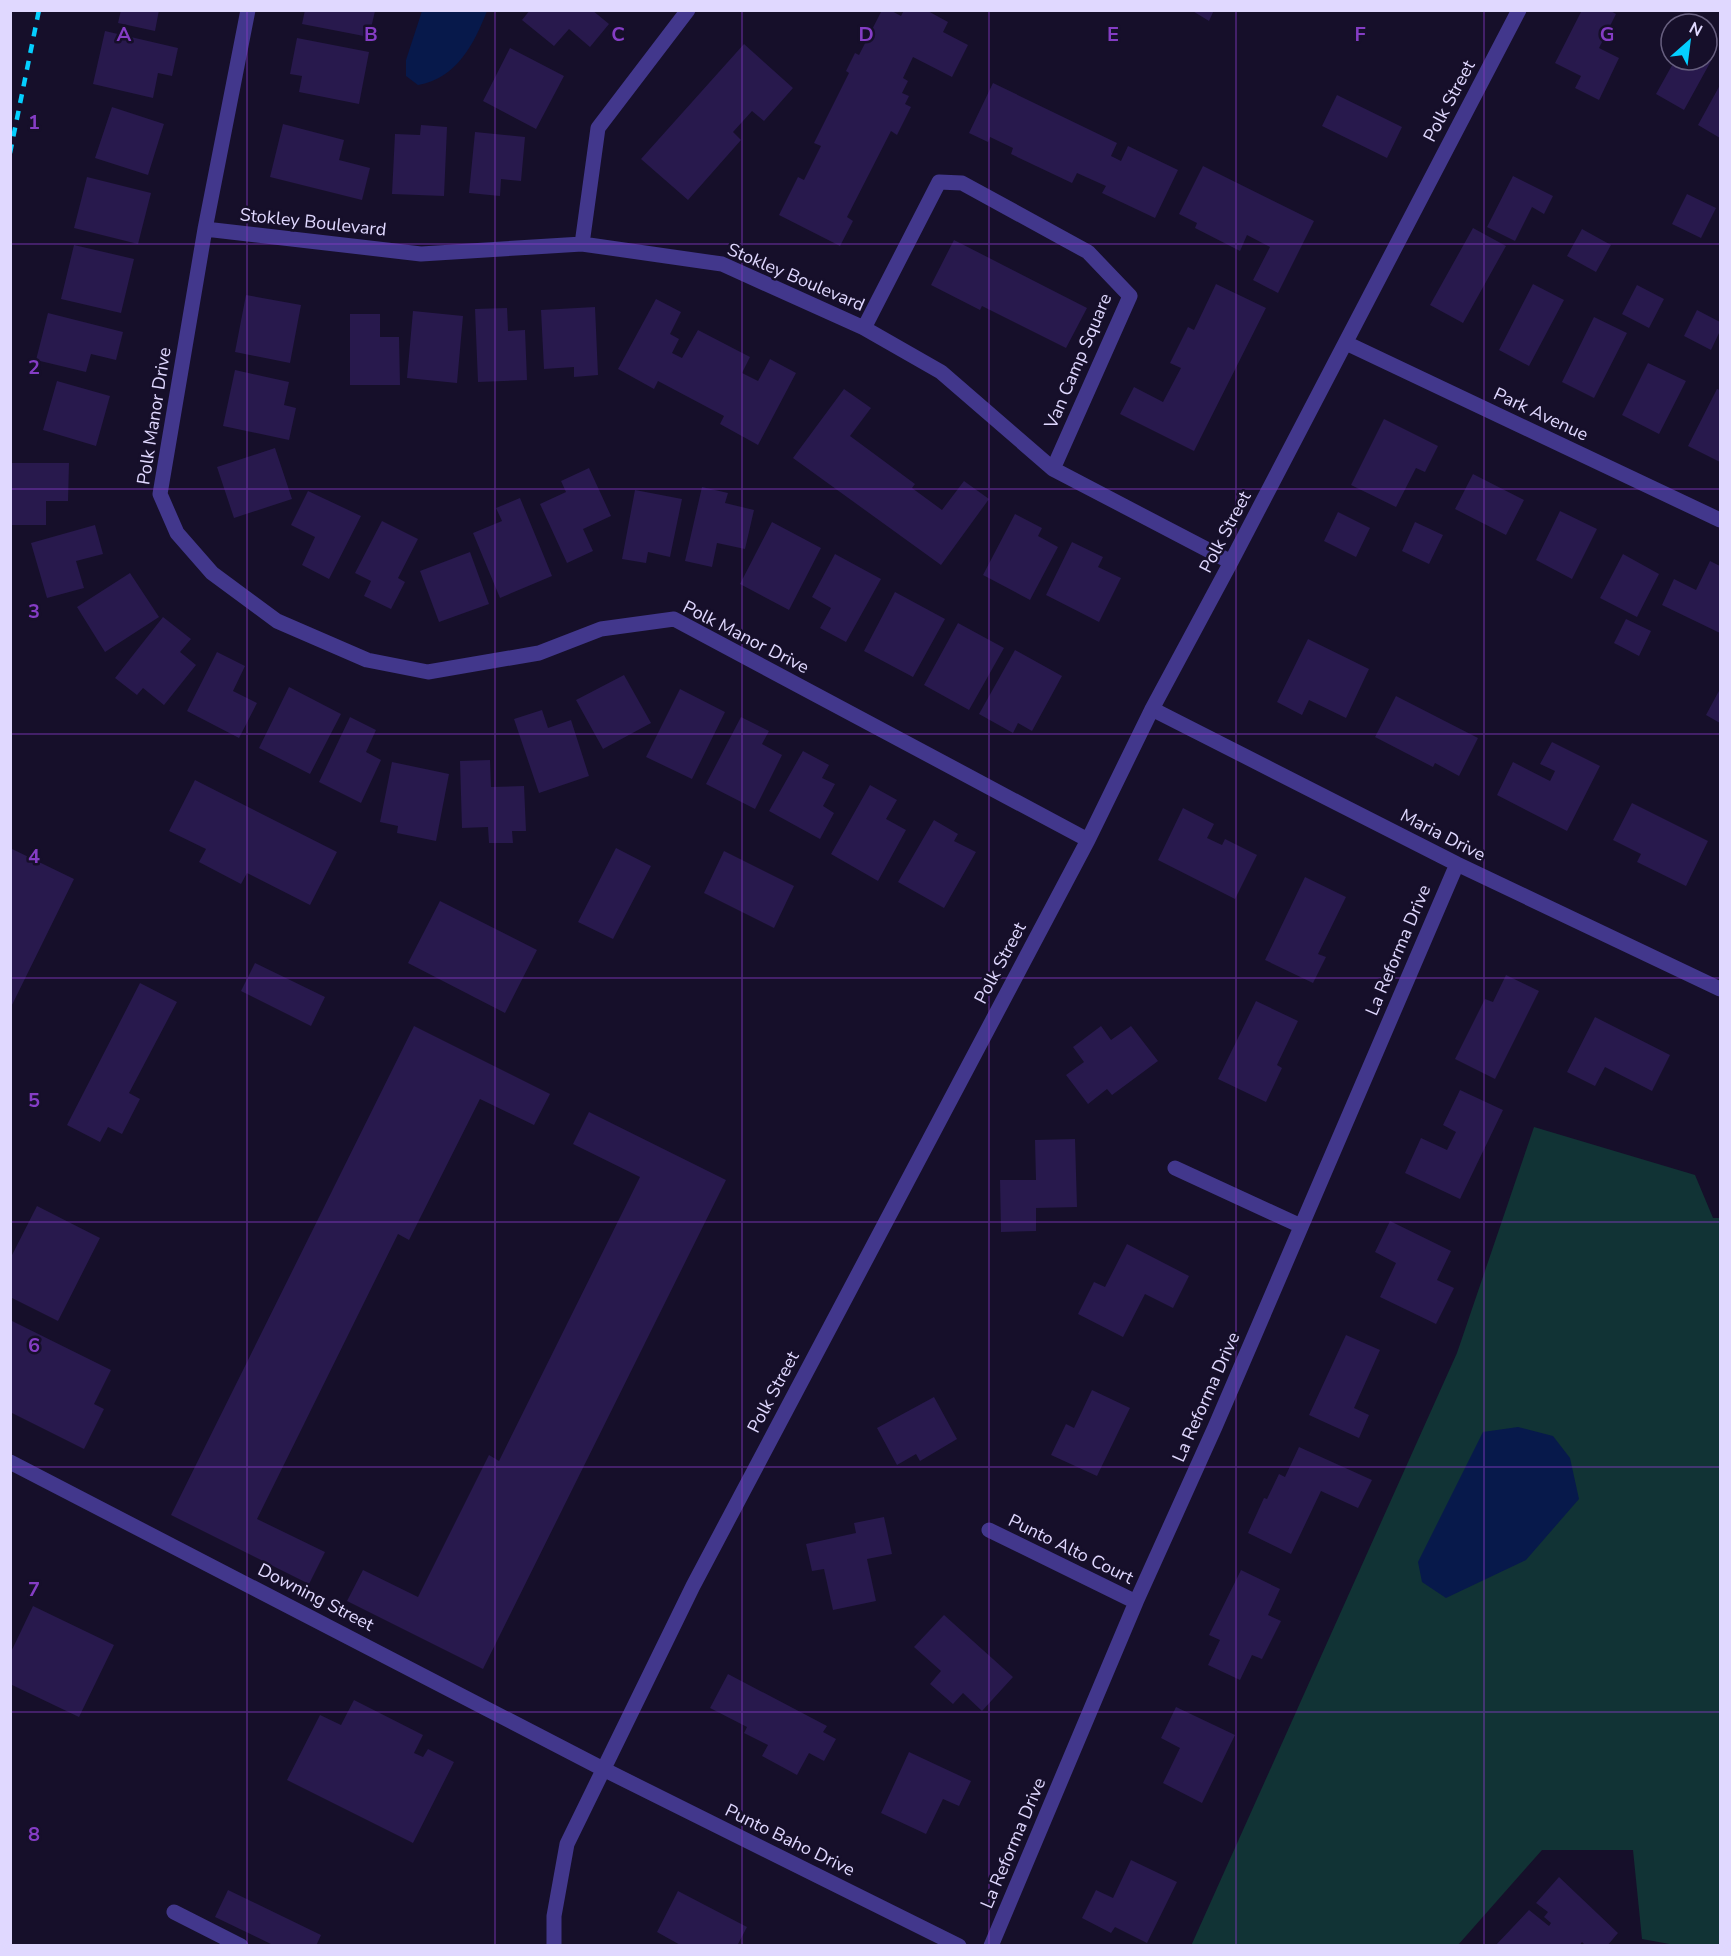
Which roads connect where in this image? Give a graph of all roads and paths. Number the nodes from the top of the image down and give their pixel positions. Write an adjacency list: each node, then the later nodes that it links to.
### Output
1 (248, 10): 4 (street, Polk Manor Drive)
2 (688, 10): 5 (street)
3 (1519, 10): 7 (street, Polk Street)
4 (205, 230): 5 (street, Stokley Boulevard); 12 (street, Polk Manor Drive)
5 (582, 244): 6 (street, Stokley Boulevard)
6 (864, 328): 8 (street, Stokley Boulevard); 8 (street, Van Camp Square)
7 (1346, 344): 9 (street, Park Avenue); 10 (street, Polk Street)
8 (1053, 469): 10 (street, Stokley Boulevard)
9 (1720, 520)
10 (1231, 562): 11 (street, Polk Street)
11 (1152, 709): 12 (street, Polk Street); 13 (street, Maria Drive)
12 (1088, 840): 20 (street, Polk Street)
13 (1457, 864): 14 (street, Maria Drive); 16 (street, La Reforma Drive)
14 (1720, 989)
15 (1174, 1168): 16 (street)
16 (1301, 1226): 19 (street, La Reforma Drive)
17 (10, 1462): 20 (street, Downing Street)
18 (989, 1530): 19 (street, Punto Alto Court)
19 (1136, 1602): 25 (street, La Reforma Drive)
20 (603, 1768): 23 (street, Polk Street); 24 (street, Punto Baho Drive)
21 (174, 1912): 22 (street)
22 (241, 1946)
23 (554, 1946)
24 (958, 1946)
25 (992, 1946)

